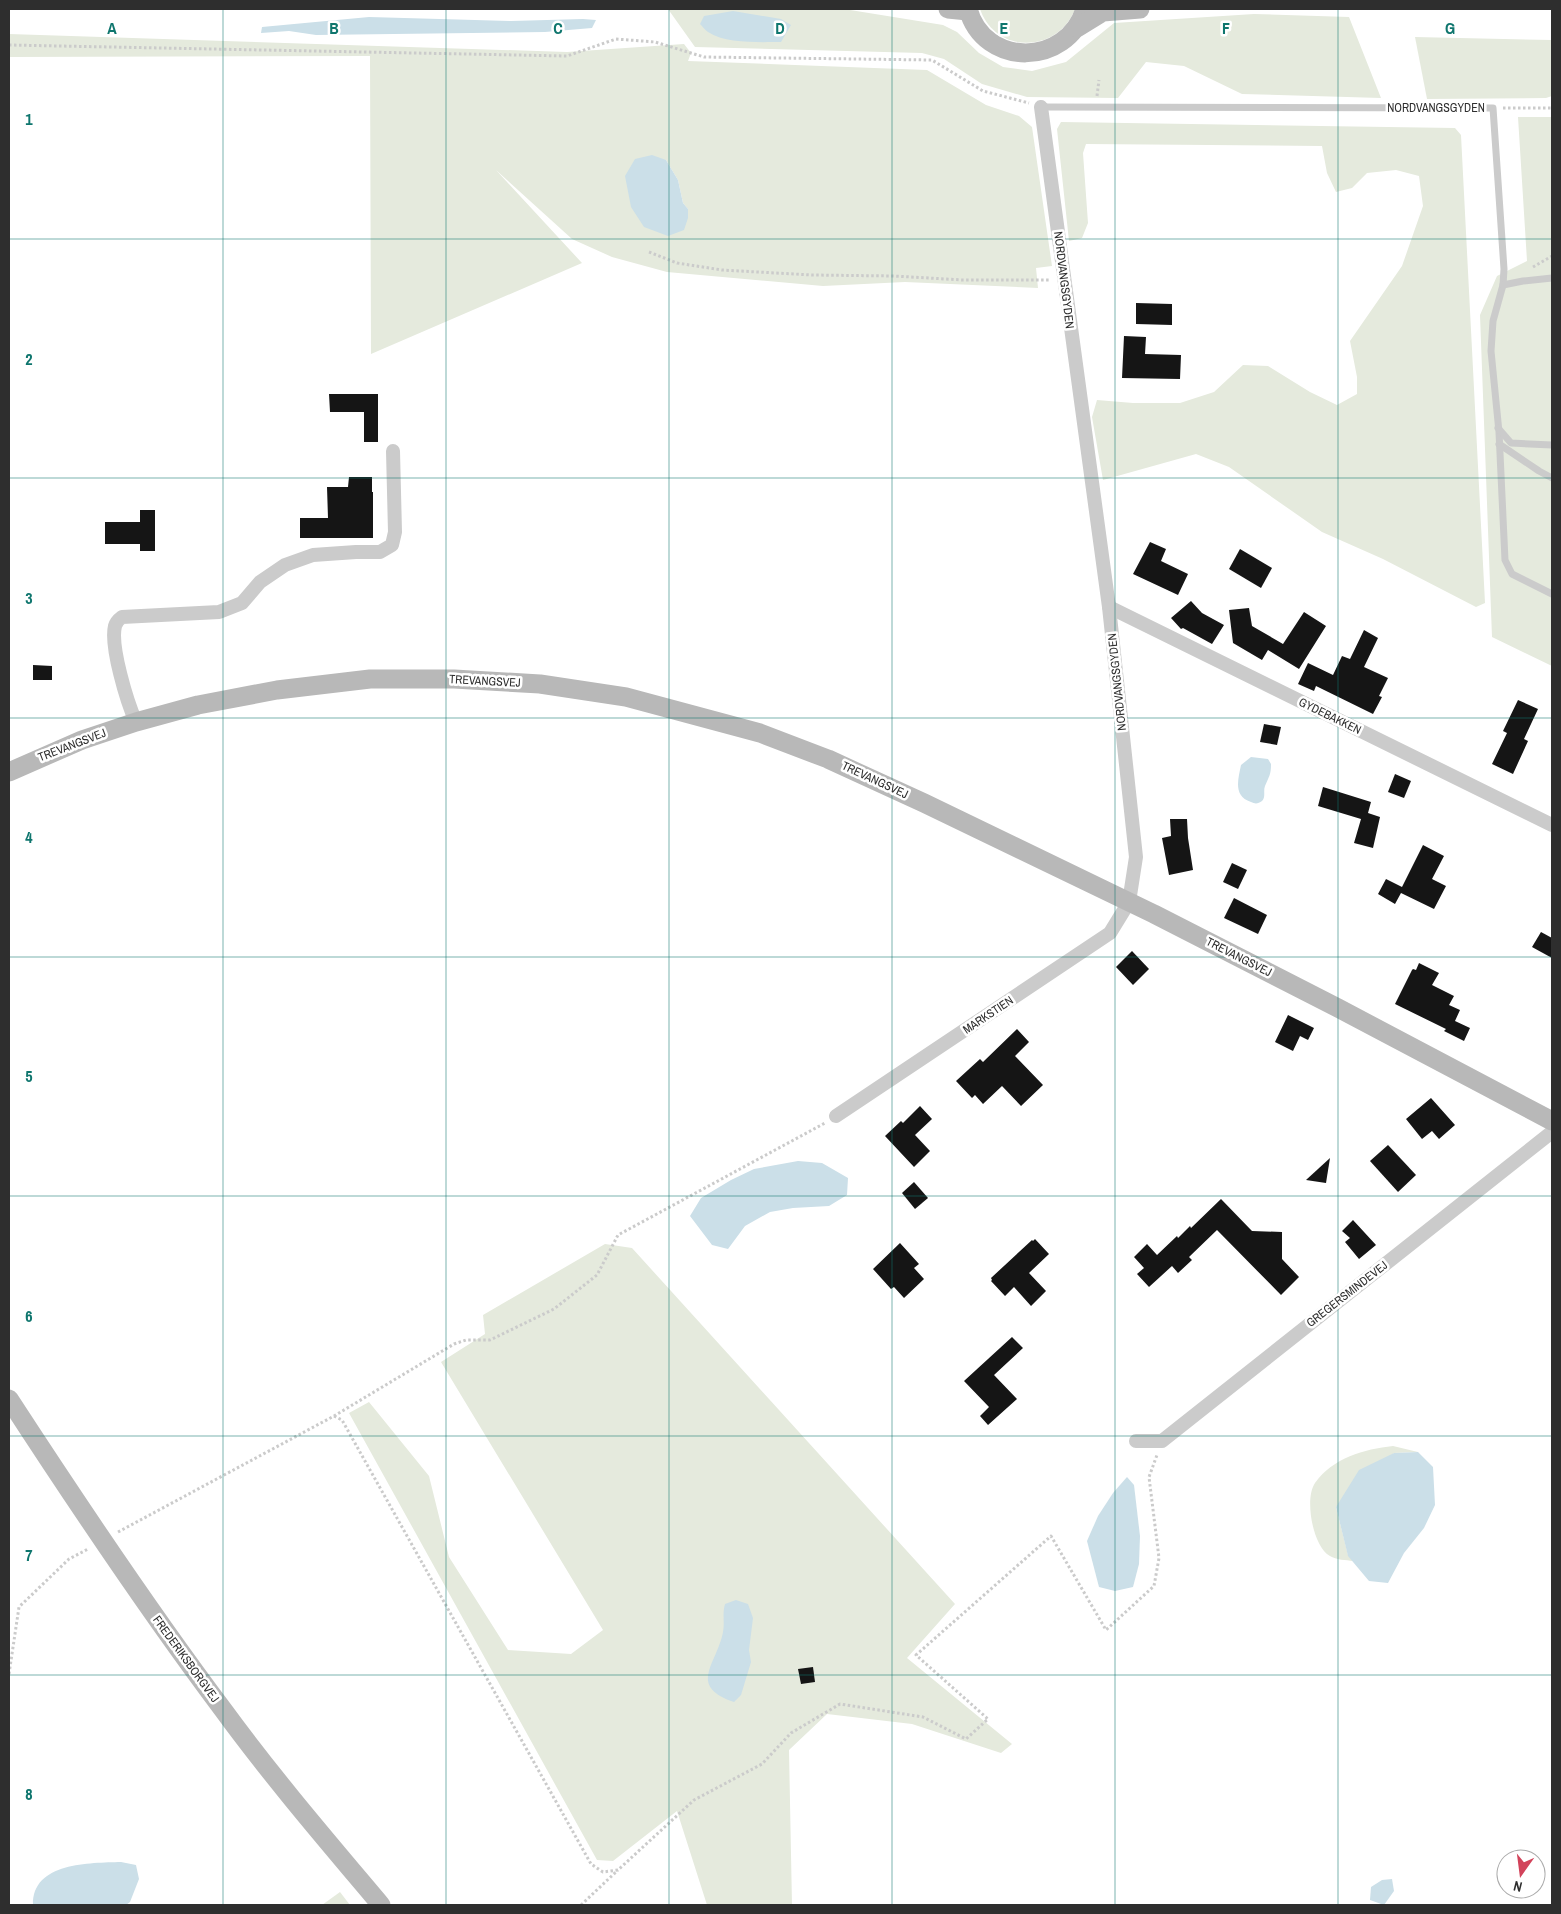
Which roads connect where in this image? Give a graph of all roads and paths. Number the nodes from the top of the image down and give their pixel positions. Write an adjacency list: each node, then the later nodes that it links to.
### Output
1 (948, 9): 4 (street)
2 (1085, 9): 5 (street)
3 (1140, 9): 5 (street)
4 (968, 10): 5 (street)
5 (1077, 28)
6 (9, 45): 8 (path)
7 (1099, 80): 9 (path)
8 (1042, 107): 9 (lane, NORDVANGSGYDEN); 14 (street, NORDVANGSGYDEN)
9 (1098, 107): 10 (lane, NORDVANGSGYDEN)
10 (1493, 108): 11 (path); 15 (lane)
11 (1552, 108)
12 (649, 252): 14 (path)
13 (1552, 278): 15 (lane)
14 (1064, 280): 22 (street, NORDVANGSGYDEN)
15 (1503, 285): 16 (lane)
16 (1498, 428): 17 (lane); 18 (lane)
17 (1499, 444): 20 (lane); 21 (lane)
18 (1552, 445)
19 (393, 451): 23 (street)
20 (1552, 478)
21 (1552, 594)
22 (1109, 607): 25 (street, GYDEBAKKEN); 26 (street, NORDVANGSGYDEN)
23 (136, 722): 24 (street, TREVANGSVEJ); 26 (street, TREVANGSVEJ)
24 (9, 772)
25 (1552, 825)
26 (1129, 902): 27 (street, MARKSTIEN); 28 (street, TREVANGSVEJ)
27 (836, 1116): 31 (path)
28 (1552, 1121)
29 (1552, 1132): 33 (street, GREGERSMINDEVEJ)
30 (9, 1399): 34 (street, FREDERIKSBORGVEJ)
31 (334, 1416): 34 (path); 36 (path)
32 (1136, 1441): 33 (street)
33 (1162, 1441): 36 (path)
34 (102, 1541): 35 (path); 37 (street, FREDERIKSBORGVEJ)
35 (9, 1674)
36 (618, 1870): 38 (path)
37 (382, 1905)
38 (581, 1905)

